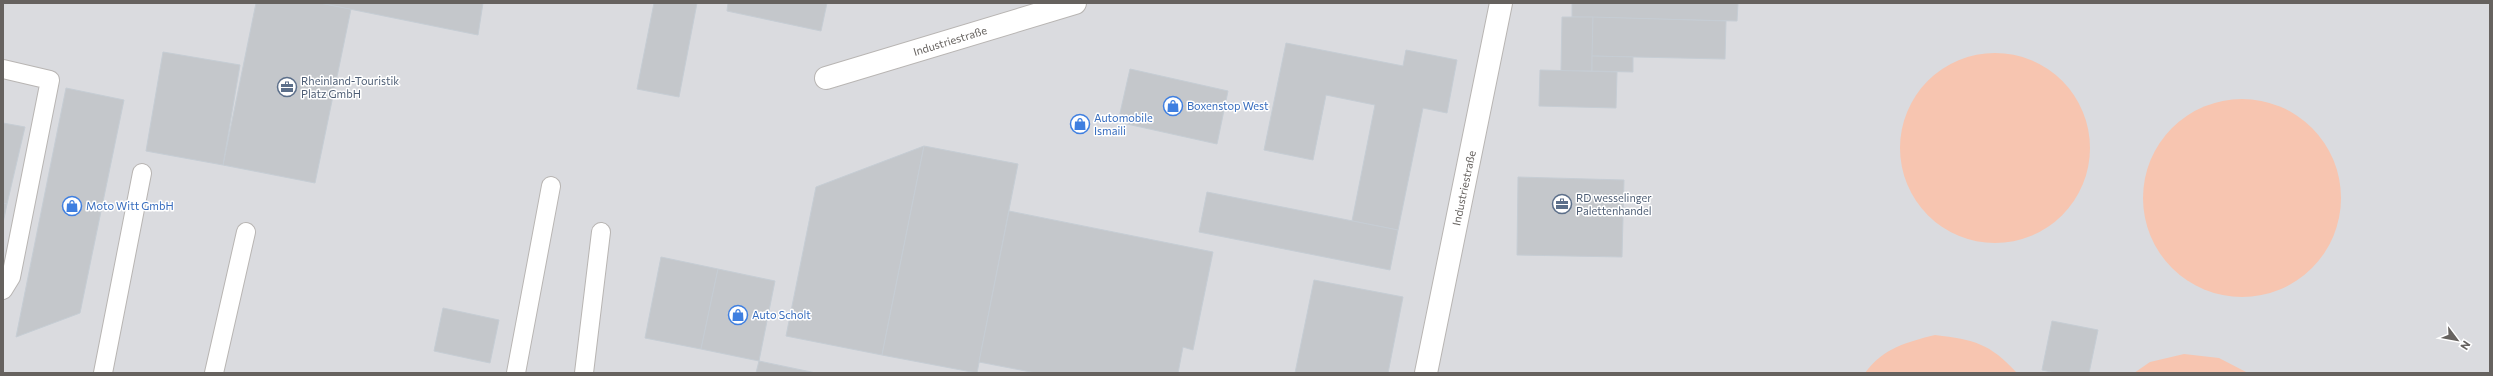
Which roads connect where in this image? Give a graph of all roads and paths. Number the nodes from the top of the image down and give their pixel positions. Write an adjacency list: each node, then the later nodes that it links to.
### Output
1 (1075, 3): 4 (street, Industriestraße)
2 (1502, 3): 14 (street, Industriestraße)
3 (3, 69): 9 (lane)
4 (826, 78)
5 (142, 173): 10 (lane)
6 (551, 186): 12 (lane)
7 (246, 232): 11 (lane)
8 (601, 232): 13 (lane)
9 (3, 290)
10 (103, 373)
11 (214, 373)
12 (516, 373)
13 (584, 373)
14 (1426, 373)

